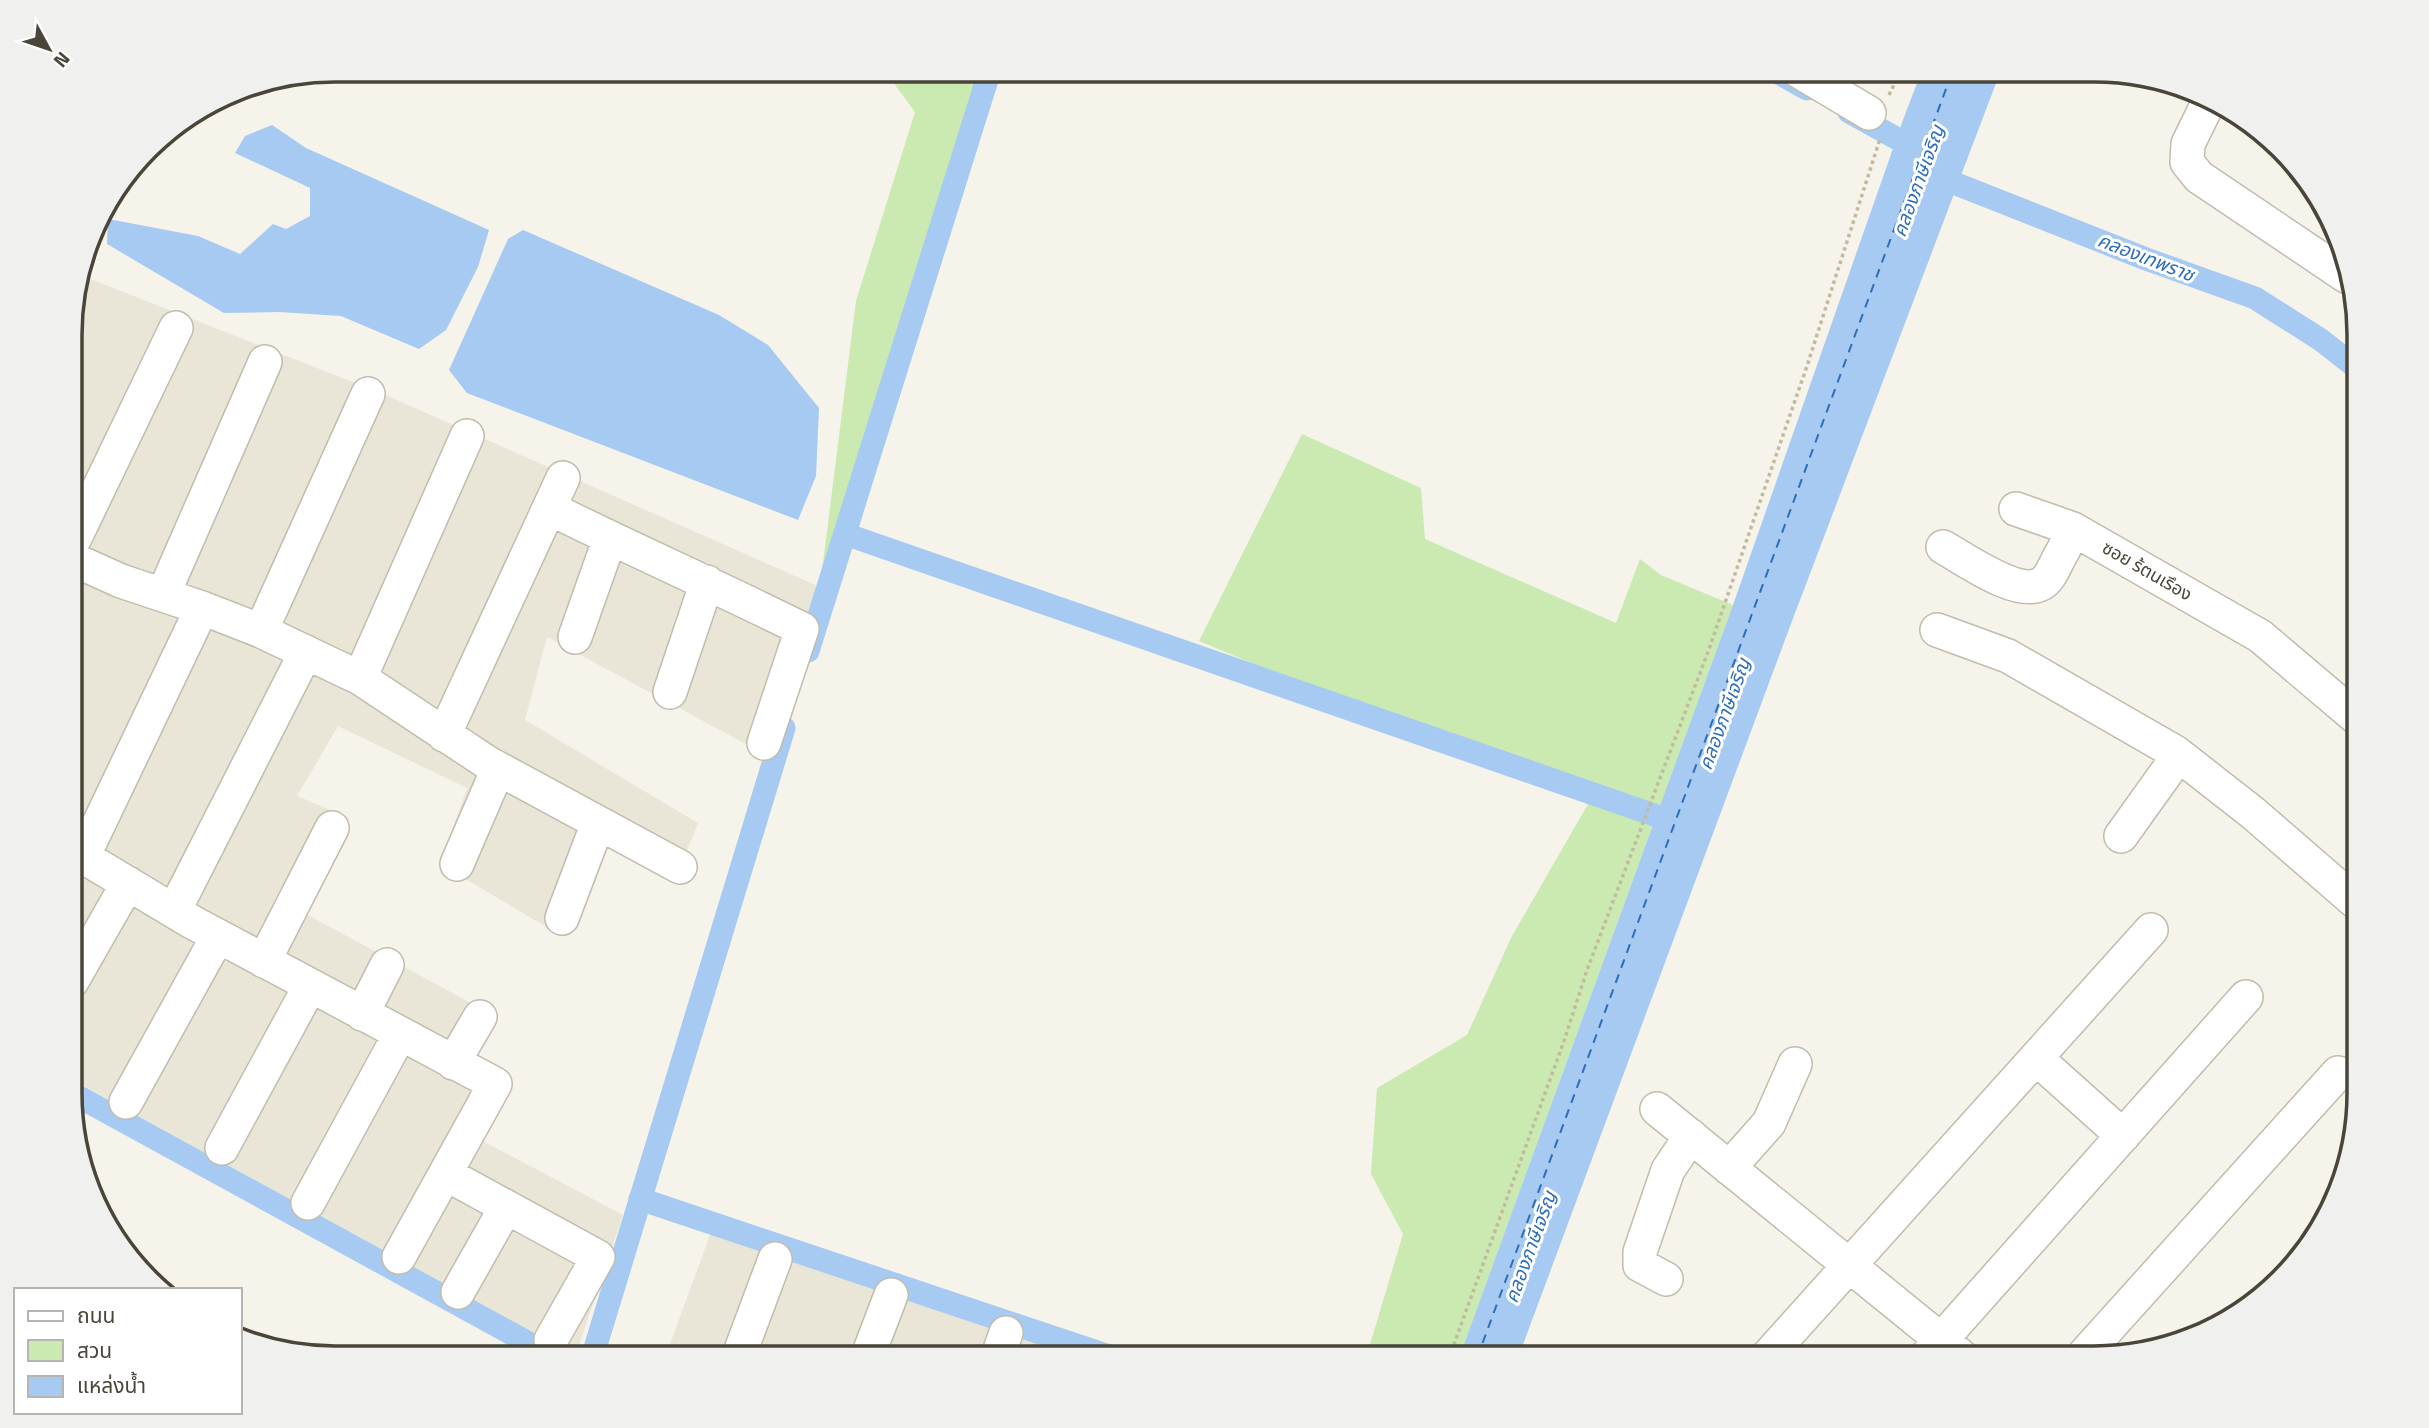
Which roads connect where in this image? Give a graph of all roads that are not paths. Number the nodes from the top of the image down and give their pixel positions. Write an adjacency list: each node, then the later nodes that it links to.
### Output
1 (1823, 82): 2 (street)
2 (1878, 107)
3 (2206, 108): 4 (street)
4 (2338, 271)
5 (176, 328): 14 (street)
6 (265, 362): 18 (street)
7 (368, 394): 21 (street)
8 (467, 436): 24 (street)
9 (563, 478): 10 (street)
10 (549, 508): 13 (street); 27 (street)
11 (2016, 509): 12 (street, ซอย ร้ตนเรึอง)
12 (2073, 529): 15 (street); 26 (street, ซอย ร้ตนเรึอง)
13 (610, 538): 17 (street); 22 (street)
14 (82, 545)
15 (1943, 547)
16 (82, 564): 18 (street)
17 (707, 582): 25 (street); 28 (street)
18 (163, 595): 19 (street)
19 (202, 608): 21 (street); 34 (street)
20 (1937, 630): 29 (street)
21 (261, 631): 23 (street)
22 (575, 636)
23 (306, 652): 24 (street); 40 (street)
24 (360, 678): 27 (street)
25 (670, 692)
26 (2347, 710)
27 (444, 734): 30 (street)
28 (764, 743)
29 (2179, 755): 33 (street); 39 (street)
30 (498, 769): 31 (street); 36 (street)
31 (598, 823): 37 (street); 41 (street)
32 (332, 828): 44 (street)
33 (2121, 836)
34 (82, 845)
35 (82, 855): 38 (street)
36 (457, 864)
37 (680, 867)
38 (128, 883): 40 (street); 45 (street)
39 (2347, 894)
40 (174, 911): 43 (street)
41 (562, 918)
42 (2151, 930): 52 (street)
43 (218, 936): 44 (street); 56 (street)
44 (264, 961): 47 (street)
45 (82, 964)
46 (387, 965): 49 (street)
47 (310, 985): 49 (street); 60 (street)
48 (2246, 997): 59 (street)
49 (362, 1014): 51 (street)
50 (481, 1017): 53 (street)
51 (400, 1034): 53 (street); 63 (street)
52 (2036, 1058): 59 (street); 67 (street)
53 (453, 1063): 62 (street)
54 (1795, 1063): 61 (street)
55 (2338, 1073): 77 (street)
56 (126, 1102)
57 (1657, 1109): 58 (street)
58 (1691, 1136): 61 (street); 68 (street)
59 (2123, 1136): 76 (street)
60 (222, 1149)
61 (1730, 1168): 67 (street)
62 (446, 1174): 64 (street); 65 (street)
63 (308, 1203)
64 (506, 1207): 69 (street); 71 (street)
65 (399, 1257)
66 (775, 1259): 72 (street)
67 (1849, 1265): 74 (street); 75 (street)
68 (1666, 1279)
69 (458, 1292)
70 (891, 1296): 73 (street)
71 (551, 1340)
72 (742, 1346)
73 (872, 1346)
74 (1776, 1346)
75 (1937, 1346)
76 (1948, 1346)
77 (2092, 1346)

